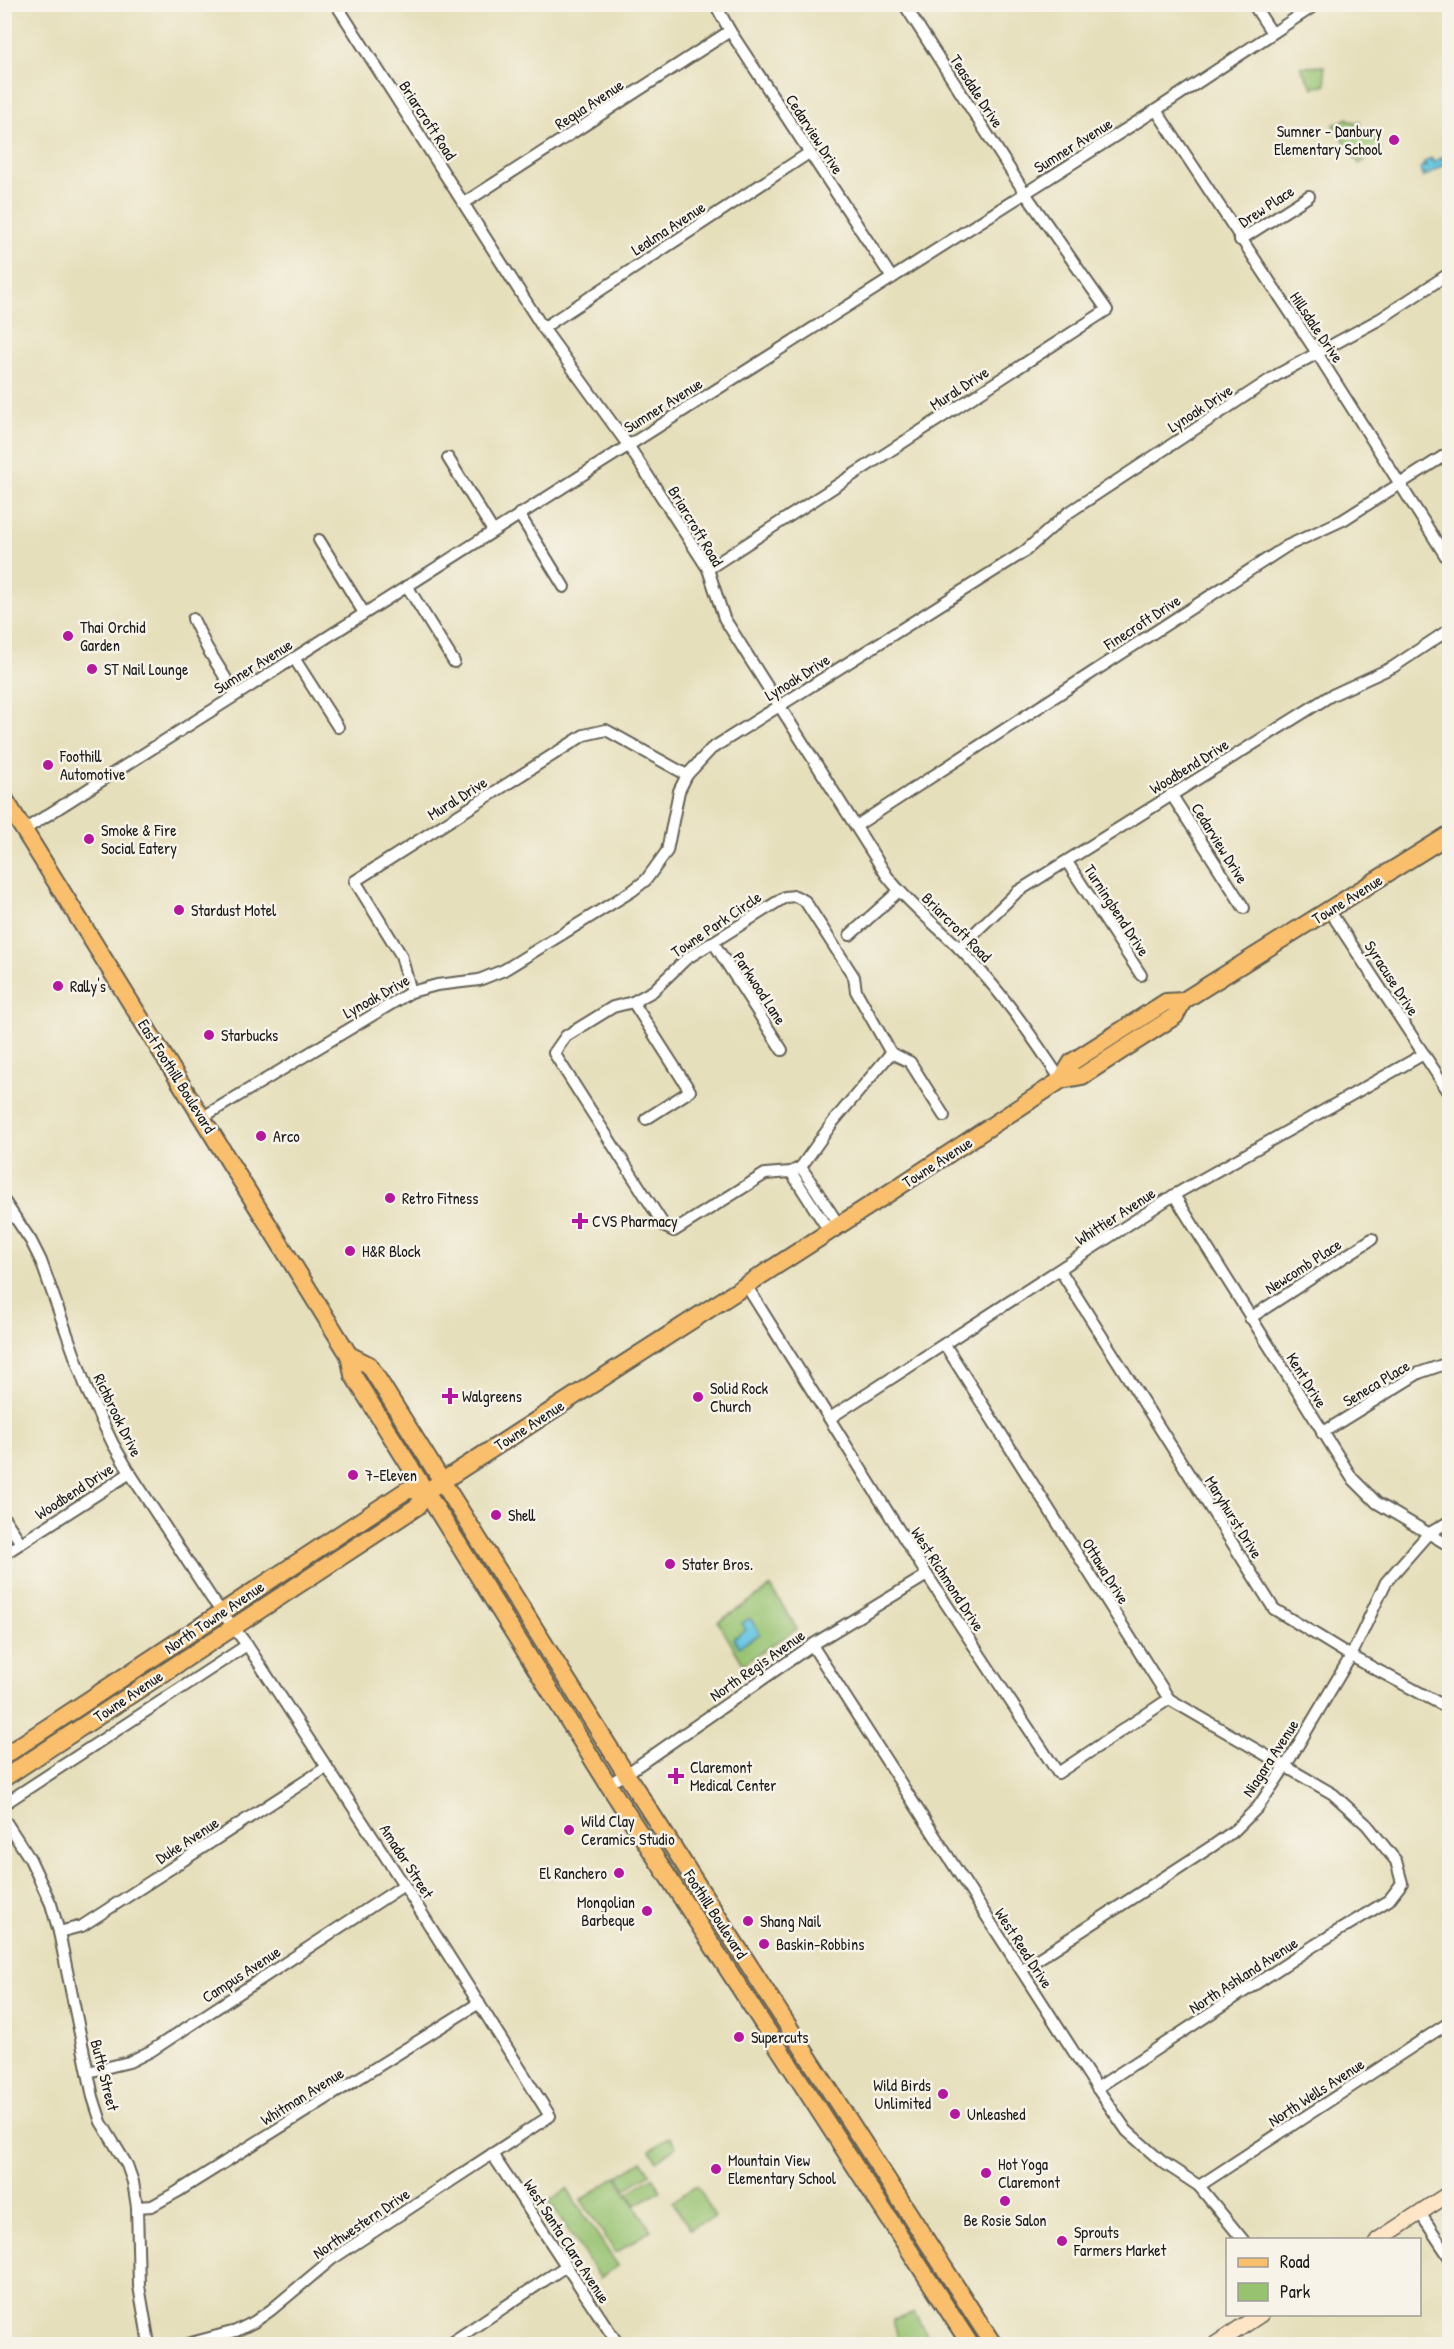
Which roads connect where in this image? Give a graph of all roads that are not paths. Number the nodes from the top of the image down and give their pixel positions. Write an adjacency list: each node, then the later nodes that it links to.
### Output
1 (336, 4): 14 (street, Briarcroft Road)
2 (502, 4): 3 (street)
3 (511, 4)
4 (715, 4): 8 (street, Cedarview Drive)
5 (904, 4): 12 (street, Teasdale Drive)
6 (1253, 4): 9 (street)
7 (1317, 4): 9 (street, Sumner Avenue)
8 (730, 31): 11 (street, Cedarview Drive); 14 (street, Requa Avenue)
9 (1272, 33): 10 (street, Sumner Avenue)
10 (1156, 110): 12 (street, Sumner Avenue); 15 (street, Hillsdale Drive)
11 (809, 153): 17 (street, Cedarview Drive); 18 (street, Lealma Avenue)
12 (1025, 193): 17 (street, Sumner Avenue); 28 (street, Mural Drive)
13 (1309, 196): 15 (street, Drew Place)
14 (464, 203): 18 (street, Briarcroft Road)
15 (1240, 240): 19 (street, Hillsdale Drive)
16 (1449, 273): 19 (street, Lynoak Drive)
17 (892, 278): 20 (street, Sumner Avenue)
18 (543, 328): 20 (street, Briarcroft Road)
19 (1317, 353): 23 (street, Hillsdale Drive); 37 (street, Lynoak Drive)
20 (628, 445): 24 (street, Sumner Avenue); 28 (street, Briarcroft Road)
21 (1449, 452): 23 (street, Finecroft Drive)
22 (448, 458): 25 (street)
23 (1399, 484): 27 (street, Hillsdale Drive); 42 (street, Finecroft Drive)
24 (519, 514): 25 (street, Sumner Avenue); 30 (street)
25 (493, 531): 29 (street, Sumner Avenue)
26 (319, 540): 31 (street)
27 (1449, 563)
28 (708, 570): 37 (street, Briarcroft Road)
29 (407, 586): 31 (street, Sumner Avenue); 35 (street)
30 (564, 587)
31 (364, 613): 34 (street, Sumner Avenue)
32 (193, 619): 36 (street)
33 (1449, 629): 40 (street, Woodbend Drive)
34 (294, 658): 36 (street, Sumner Avenue); 38 (street)
35 (454, 662)
36 (236, 695): 43 (street, Sumner Avenue)
37 (780, 706): 39 (street, Lynoak Drive); 42 (street, Briarcroft Road)
38 (338, 726)
39 (687, 775): 53 (street, Lynoak Drive); 53 (street, Mural Drive)
40 (1171, 794): 45 (street, Woodbend Drive); 47 (street, Cedarview Drive)
41 (4, 798): 43 (main road, East Foothill Boulevard)
42 (856, 826): 46 (street, Briarcroft Road)
43 (24, 830): 61 (main road, East Foothill Boulevard)
44 (1449, 834): 48 (main road, Towne Avenue)
45 (1067, 862): 51 (street, Woodbend Drive); 52 (street, Turningbend Drive)
46 (899, 891): 49 (street); 51 (street, Briarcroft Road)
47 (1244, 908)
48 (1329, 910): 57 (street, Syracuse Drive); 58 (main road, Towne Avenue)
49 (850, 935)
50 (713, 942): 54 (street, Towne Park Circle); 55 (street, Parkwood Lane); 56 (street, Towne Park Circle)
51 (959, 948): 58 (street, Briarcroft Road)
52 (1141, 975)
53 (411, 992): 61 (street, Lynoak Drive)
54 (633, 1002): 62 (street); 64 (street, Towne Park Circle)
55 (782, 1050)
56 (891, 1053): 60 (street); 63 (street, Towne Park Circle)
57 (1424, 1054): 59 (street, Syracuse Drive); 65 (street, Whittier Avenue)
58 (1061, 1080): 67 (main road, Towne Avenue)
59 (1449, 1094)
60 (944, 1116)
61 (203, 1117): 73 (main road, East Foothill Boulevard)
62 (646, 1119)
63 (801, 1167): 64 (street, Towne Park Circle); 67 (street)
64 (791, 1172): 67 (street)
65 (1174, 1195): 69 (street, Whittier Avenue); 71 (street, Kent Drive)
66 (4, 1201): 77 (street, Richbrook Drive)
67 (834, 1228): 70 (main road, Towne Avenue)
68 (1372, 1239): 71 (street, Newcomb Place)
69 (1060, 1270): 72 (street, Whittier Avenue); 91 (street, Maryhurst Drive)
70 (746, 1285): 75 (street, West Richmond Drive); 78 (main road, Towne Avenue)
71 (1250, 1318): 76 (street, Kent Drive)
72 (945, 1345): 75 (street, Whittier Avenue); 92 (street, Ottawa Drive)
73 (349, 1355): 78 (main road, East Foothill Boulevard); 79 (main road, East Foothill Boulevard)
74 (1448, 1363): 76 (street, Seneca Place)
75 (830, 1418): 86 (street, West Richmond Drive)
76 (1322, 1433): 82 (street, Kent Drive)
77 (130, 1473): 83 (street, Woodbend Drive); 87 (street, Richbrook Drive)
78 (442, 1481): 79 (main road, Towne Avenue); 97 (main road, Foothill Boulevard)
79 (427, 1491): 87 (main road, North Towne Avenue); 88 (main road, Towne Avenue); 99 (main road, Foothill Boulevard)
80 (4, 1518): 83 (street)
81 (1449, 1521): 82 (street, Niagara Avenue)
82 (1428, 1534): 84 (street, Kent Drive); 91 (street, Niagara Avenue)
83 (21, 1543): 85 (street, Woodbend Drive)
84 (1449, 1545)
85 (4, 1554)
86 (927, 1575): 90 (street, North Regis Avenue); 92 (street, West Richmond Drive)
87 (221, 1612): 88 (street, Richbrook Drive); 94 (main road, North Towne Avenue)
88 (232, 1627): 89 (street, Amador Street); 98 (main road, Towne Avenue)
89 (247, 1645): 95 (street, Amador Street); 100 (street)
90 (812, 1645): 97 (street, North Regis Avenue); 105 (street, West Reed Drive)
91 (1351, 1656): 93 (street, Maryhurst Drive); 96 (street, Niagara Avenue)
92 (1169, 1699): 96 (street, Ottawa Drive)
93 (1449, 1709)
94 (4, 1756)
95 (327, 1767): 103 (street, Amador Street); 104 (street, Duke Avenue)
96 (1285, 1767): 102 (street, Ottawa Drive); 105 (street, Niagara Avenue)
97 (626, 1774): 99 (street, North Regis Avenue); 126 (main road, Foothill Boulevard)
98 (4, 1778)
99 (608, 1784): 125 (main road, Foothill Boulevard)
100 (4, 1804)
101 (4, 1819): 104 (street, Butte Street)
102 (1402, 1883): 109 (street, North Ashland Avenue)
103 (404, 1885): 106 (street, Amador Street); 108 (street, Campus Avenue)
104 (59, 1932): 108 (street, Butte Street)
105 (1021, 1970): 109 (street, West Reed Drive)
106 (479, 2003): 110 (street, Amador Street); 114 (street, Whitman Avenue)
107 (1449, 2022): 112 (street, North Wells Avenue)
108 (88, 2072): 114 (street, Butte Street)
109 (1097, 2088): 112 (street, West Reed Drive)
110 (550, 2116): 111 (street, Northwestern Drive)
111 (492, 2154): 119 (street, West Santa Clara Avenue); 122 (street, Northwestern Drive)
112 (1199, 2186): 116 (street, West Reed Drive)
113 (1449, 2193): 115 (main road)
114 (137, 2207): 121 (street, Butte Street)
115 (1420, 2212): 117 (main road); 118 (street)
116 (1241, 2238)
117 (1381, 2238)
118 (1449, 2258)
119 (566, 2266): 123 (street); 124 (street, West Santa Clara Avenue)
120 (1259, 2316): 127 (main road)
121 (149, 2344)
122 (187, 2344)
123 (449, 2344)
124 (618, 2344)
125 (970, 2344)
126 (993, 2344)
127 (1216, 2344)

